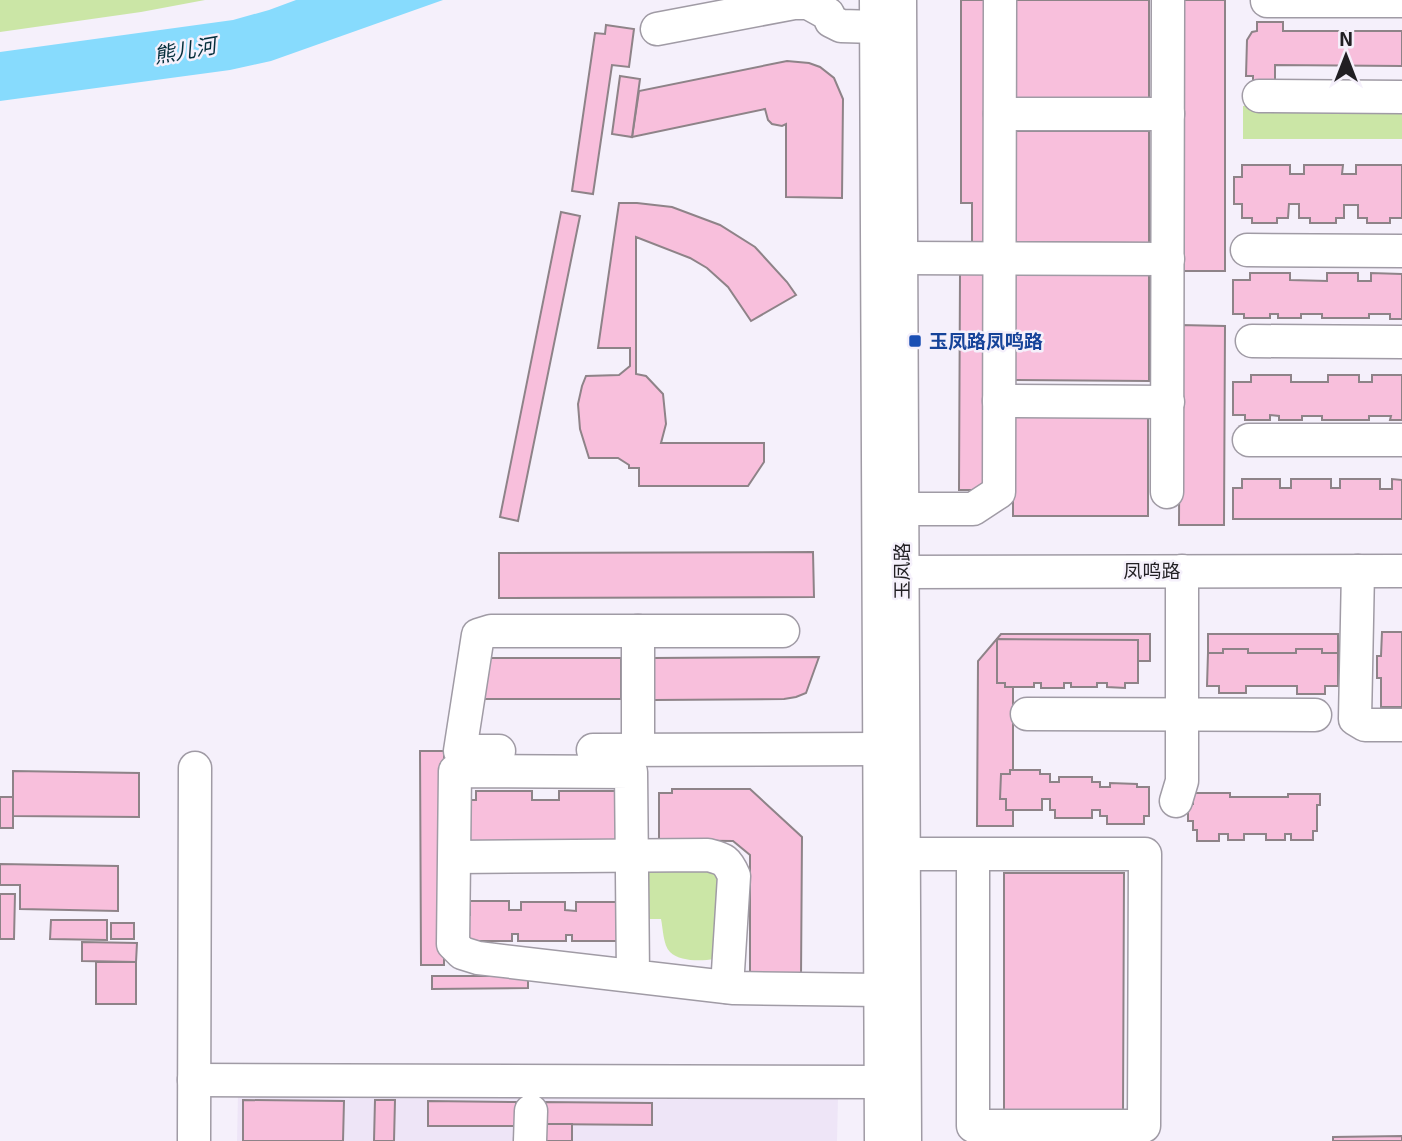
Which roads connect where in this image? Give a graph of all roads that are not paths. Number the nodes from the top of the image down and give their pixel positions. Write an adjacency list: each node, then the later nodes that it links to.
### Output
1 (900, 0): 14 (street, 玉凤路)
2 (1000, 1): 10 (street)
3 (1168, 1): 11 (street)
4 (1267, 1): 5 (street)
5 (1402, 1)
6 (876, 13): 7 (street); 35 (street, 玉凤路)
7 (657, 29)
8 (1259, 96): 9 (street)
9 (1402, 97)
10 (1000, 114): 11 (street); 15 (street)
11 (1168, 114): 16 (street)
12 (1247, 250): 13 (street)
13 (1402, 251)
14 (901, 258): 15 (street); 24 (street, 玉凤路)
15 (999, 259): 16 (street); 19 (street)
16 (1168, 259): 20 (street)
17 (1252, 341): 18 (street)
18 (1402, 342)
19 (999, 401): 20 (street); 24 (street)
20 (1168, 402): 23 (street)
21 (1249, 440): 22 (street)
22 (1402, 440)
23 (1167, 492)
24 (901, 509): 28 (street, 玉凤路)
25 (1182, 571): 26 (street, 凤鸣路); 28 (street, 凤鸣路); 32 (street)
26 (1358, 571): 27 (street, 凤鸣路); 34 (street)
27 (1402, 571)
28 (902, 572): 39 (street, 玉凤路)
29 (638, 631): 30 (street); 36 (street); 36 (street)
30 (783, 631)
31 (1027, 714): 32 (street)
32 (1182, 715): 33 (street); 38 (street)
33 (1315, 715)
34 (1402, 725)
35 (878, 749): 36 (street); 45 (street, 玉凤路)
36 (638, 750)
37 (195, 768): 46 (street)
38 (1176, 801)
39 (904, 854): 40 (street); 50 (street, 玉凤路)
40 (974, 854): 40 (street)
41 (632, 855): 42 (street); 42 (street); 43 (street); 44 (street)
42 (454, 857): 43 (street)
43 (632, 976): 44 (street)
44 (727, 987): 45 (street)
45 (880, 990): 47 (street, 玉凤路)
46 (194, 1080): 47 (street); 48 (street)
47 (881, 1082): 49 (street, 玉凤路)
48 (194, 1141)
49 (881, 1141)
50 (905, 1141)

